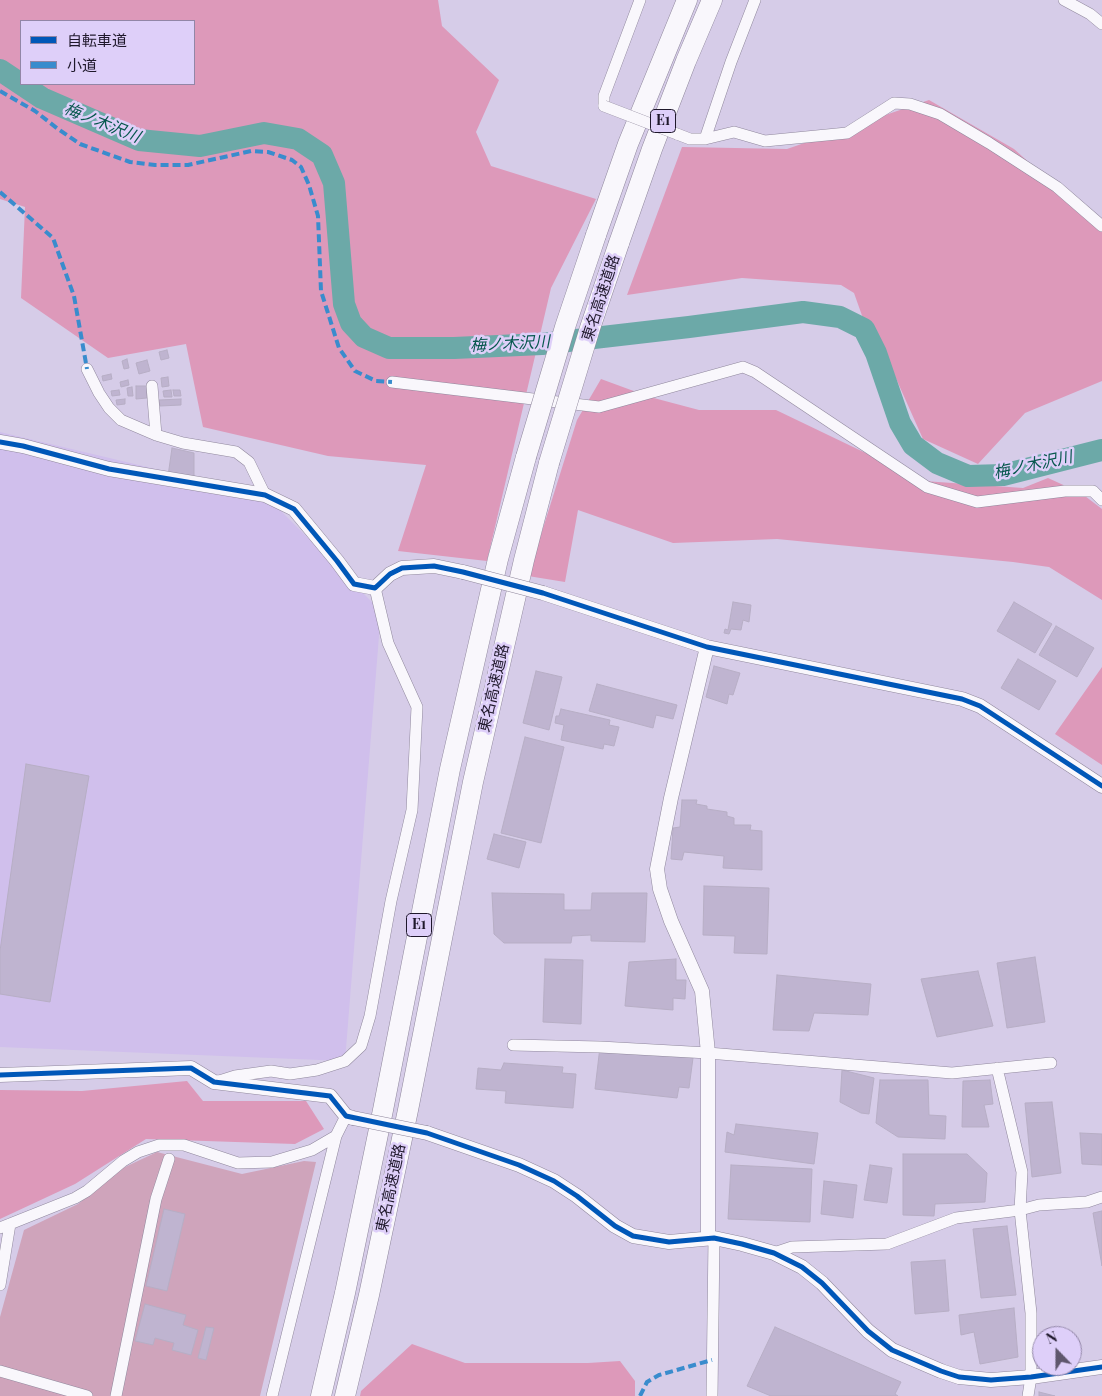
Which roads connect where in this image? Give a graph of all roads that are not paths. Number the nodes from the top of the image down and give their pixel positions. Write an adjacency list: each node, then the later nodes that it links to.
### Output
1 (640, 0): 7 (street, bridge)
2 (687, 0): 40 (highway, 東名高速道路 / E1, bridge)
3 (712, 0): 41 (highway, 東名高速道路 / E1, bridge)
4 (755, 0): 7 (street)
5 (1064, 0): 6 (street)
6 (1102, 24)
7 (705, 139): 8 (street)
8 (1102, 226)
9 (87, 369): 12 (street)
10 (392, 382): 15 (street)
11 (152, 386): 12 (street)
12 (156, 434): 14 (street)
13 (0, 442): 14 (street)
14 (265, 495): 16 (street)
15 (1102, 500)
16 (375, 588): 17 (street, bridge); 24 (street)
17 (707, 647): 18 (street); 20 (street)
18 (1102, 786)
19 (513, 1045): 20 (street)
20 (708, 1053): 22 (street); 31 (street)
21 (1051, 1063): 22 (street)
22 (997, 1068): 29 (street)
23 (0, 1075): 24 (street)
24 (214, 1082): 25 (street)
25 (350, 1117): 26 (street); 31 (street, bridge)
26 (336, 1136): 30 (street); 39 (street)
27 (169, 1159): 38 (street)
28 (1102, 1196): 29 (street)
29 (1020, 1210): 32 (street); 36 (street)
30 (5, 1226): 33 (street)
31 (710, 1238): 32 (street); 42 (street)
32 (774, 1253): 36 (street)
33 (0, 1285)
34 (1102, 1367): 36 (street)
35 (0, 1371): 37 (street)
36 (1031, 1377): 43 (street)
37 (87, 1396)
38 (116, 1396)
39 (272, 1396)
40 (321, 1396)
41 (345, 1396)
42 (712, 1396)
43 (1028, 1396)

